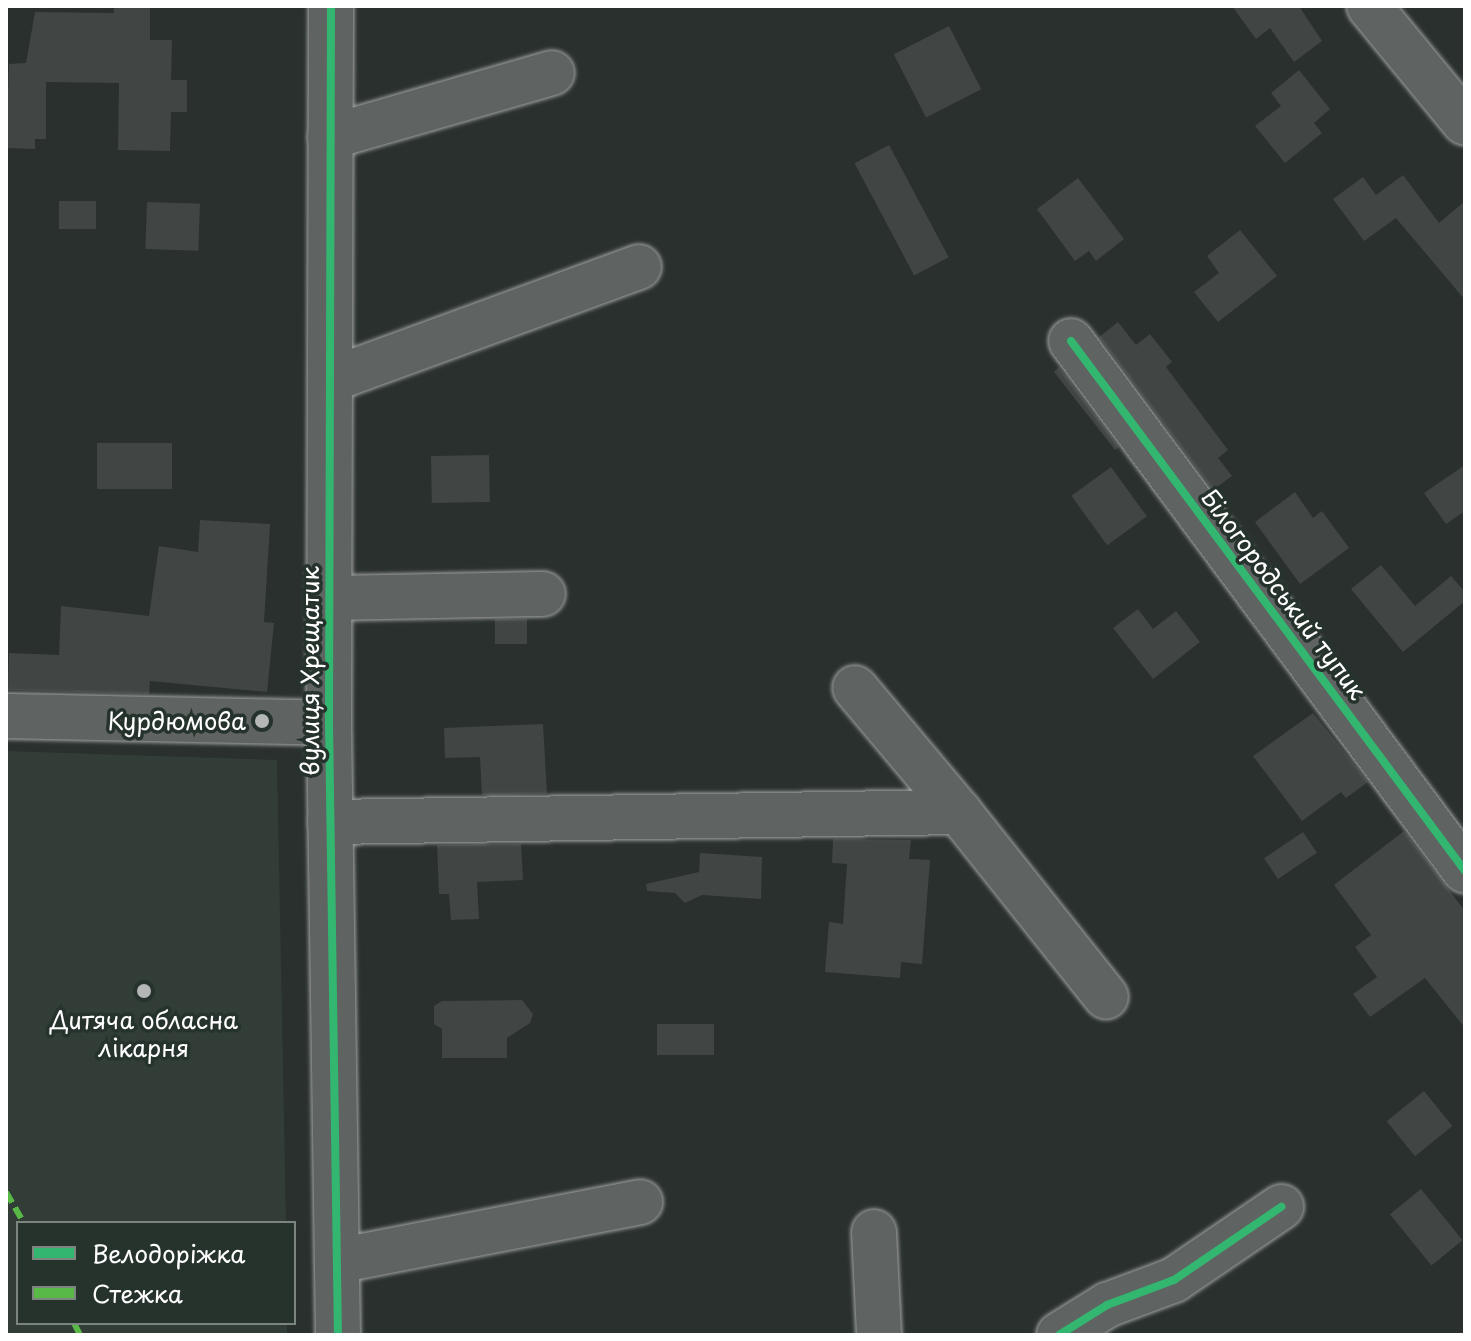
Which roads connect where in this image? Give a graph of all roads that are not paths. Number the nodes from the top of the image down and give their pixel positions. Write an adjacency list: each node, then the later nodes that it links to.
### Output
1 (331, 6): 5 (street, вулиця Хрещатик)
2 (1369, 6): 4 (street)
3 (552, 73): 5 (street)
4 (1465, 123)
5 (330, 137): 8 (street, вулиця Хрещатик)
6 (639, 267): 8 (street)
7 (1071, 341): 16 (street, Білогородський тупик)
8 (330, 380): 10 (street, вулиця Хрещатик)
9 (543, 594): 10 (street)
10 (329, 598): 13 (street, вулиця Хрещатик)
11 (855, 688): 14 (street)
12 (6, 716): 13 (street)
13 (329, 723): 15 (street, вулиця Хрещатик)
14 (959, 812): 15 (street); 17 (street)
15 (330, 822): 21 (street, вулиця Хрещатик)
16 (1465, 871)
17 (1106, 997)
18 (640, 1202): 21 (street)
19 (1281, 1207): 24 (street)
20 (874, 1232): 23 (street)
21 (337, 1261): 22 (street, вулиця Хрещатик)
22 (338, 1335)
23 (879, 1335)
24 (1059, 1335)

